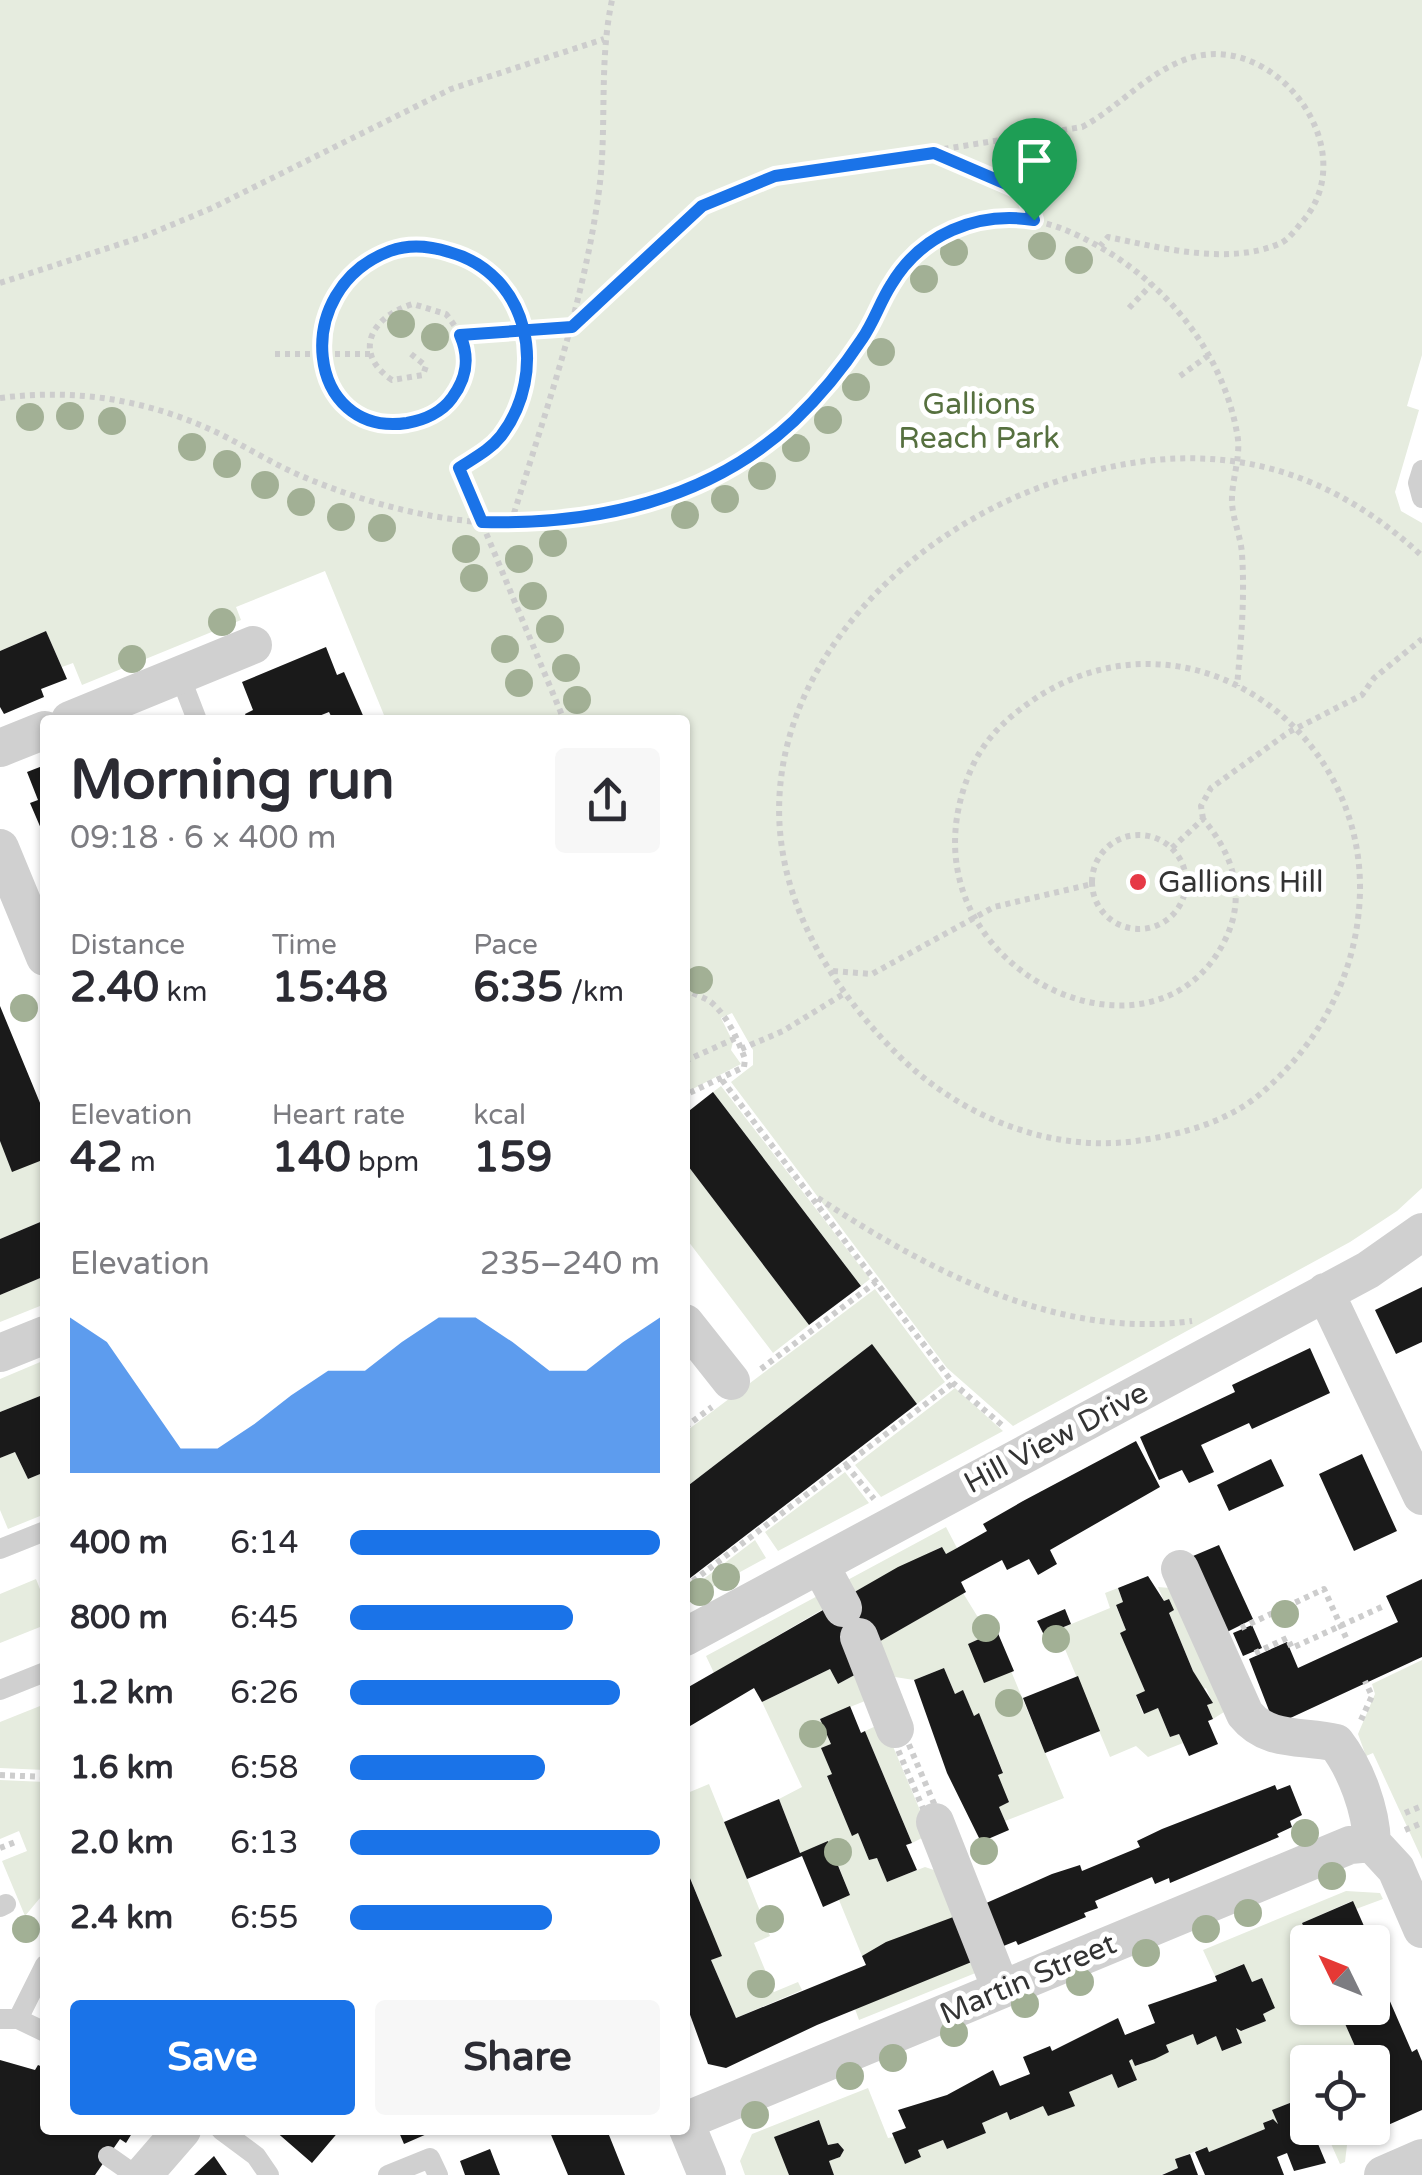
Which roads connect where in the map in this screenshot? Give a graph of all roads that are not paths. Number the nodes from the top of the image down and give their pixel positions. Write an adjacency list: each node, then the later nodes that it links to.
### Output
1 (1422, 470): 2 (lane)
2 (1422, 498)
3 (253, 645): 4 (street)
4 (180, 676): 5 (street); 6 (lane)
5 (82, 715)
6 (194, 715)
7 (40, 732): 8 (street)
8 (0, 748)
9 (0, 848): 10 (street)
10 (40, 945)
11 (1422, 1232): 12 (street, Hill View Drive)
12 (1325, 1292): 17 (street); 20 (street, Hill View Drive)
13 (690, 1328): 16 (street)
14 (40, 1337): 15 (street)
15 (0, 1353)
16 (736, 1385)
17 (1422, 1496)
18 (40, 1533): 19 (lane)
19 (0, 1549)
20 (820, 1565): 22 (street, Hill View Drive); 25 (street)
21 (1180, 1570): 27 (street)
22 (690, 1634)
23 (40, 1674): 24 (lane)
24 (0, 1690)
25 (895, 1729)
26 (934, 1822): 30 (street)
27 (1372, 1843): 28 (street); 30 (street, Martin Street)
28 (1422, 1930)
29 (40, 1972): 31 (lane)
30 (1002, 1990): 33 (street, Martin Street)
31 (9, 2019): 32 (lane)
32 (40, 2030)
33 (690, 2119)
34 (690, 2133): 44 (street)
35 (178, 2135): 40 (street)
36 (228, 2135): 41 (lane)
37 (108, 2156): 39 (lane)
38 (1422, 2158): 45 (street)
39 (136, 2175)
40 (144, 2175)
41 (269, 2175)
42 (388, 2175): 43 (lane)
43 (438, 2175)
44 (707, 2175)
45 (1383, 2175)

